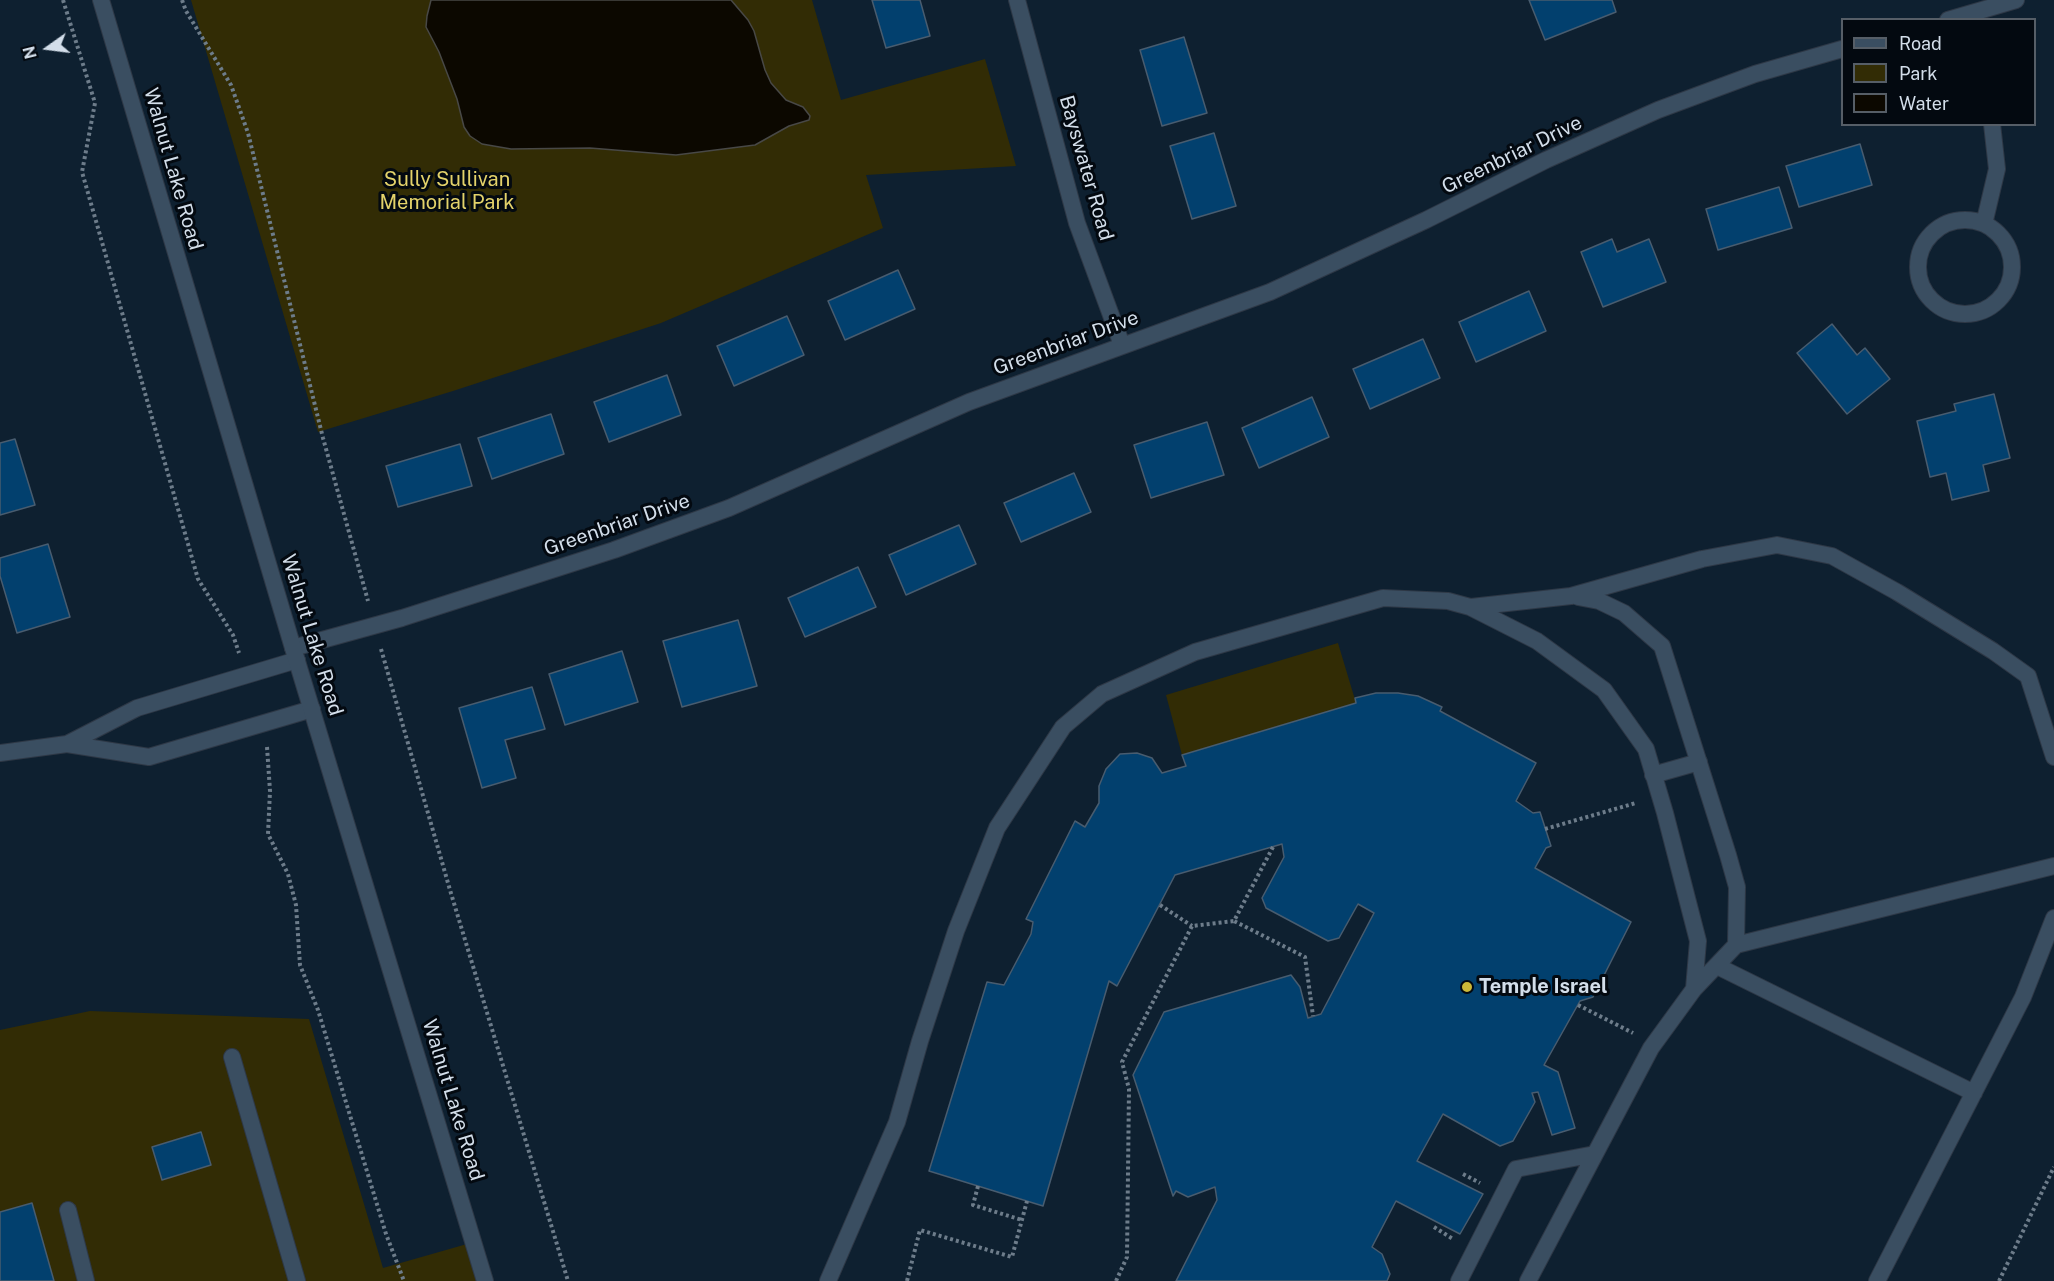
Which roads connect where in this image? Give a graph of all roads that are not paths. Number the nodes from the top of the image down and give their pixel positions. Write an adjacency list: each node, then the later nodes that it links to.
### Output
1 (101, 0): 11 (street, Walnut Lake Road)
2 (1017, 0): 8 (street, Bayswater Road)
3 (2016, 0): 4 (street)
4 (1975, 16)
5 (1841, 49): 8 (street, Greenbriar Drive)
6 (1992, 126): 7 (street)
7 (1984, 224): 7 (street)
8 (1122, 345): 11 (street, Greenbriar Drive)
9 (1571, 596): 10 (street); 15 (street); 16 (street)
10 (1470, 607): 17 (street); 30 (street)
11 (295, 654): 12 (street, Walnut Lake Road); 13 (street, Greenbriar Drive)
12 (312, 709): 13 (street, Greenbriar Drive); 29 (street, Walnut Lake Road)
13 (67, 744): 14 (street, Greenbriar Drive)
14 (0, 753)
15 (2054, 757)
16 (1699, 762): 17 (street); 20 (street)
17 (1653, 775): 22 (street)
18 (2054, 866): 20 (street)
19 (2054, 918): 24 (street)
20 (1736, 945): 21 (street)
21 (1717, 966): 22 (street); 24 (street)
22 (1694, 989): 25 (street)
23 (232, 1057): 28 (street)
24 (1974, 1093): 33 (street)
25 (1595, 1154): 31 (street); 32 (street)
26 (68, 1210): 27 (street)
27 (86, 1281)
28 (297, 1281)
29 (485, 1281)
30 (828, 1281)
31 (1459, 1281)
32 (1528, 1281)
33 (1877, 1281)

